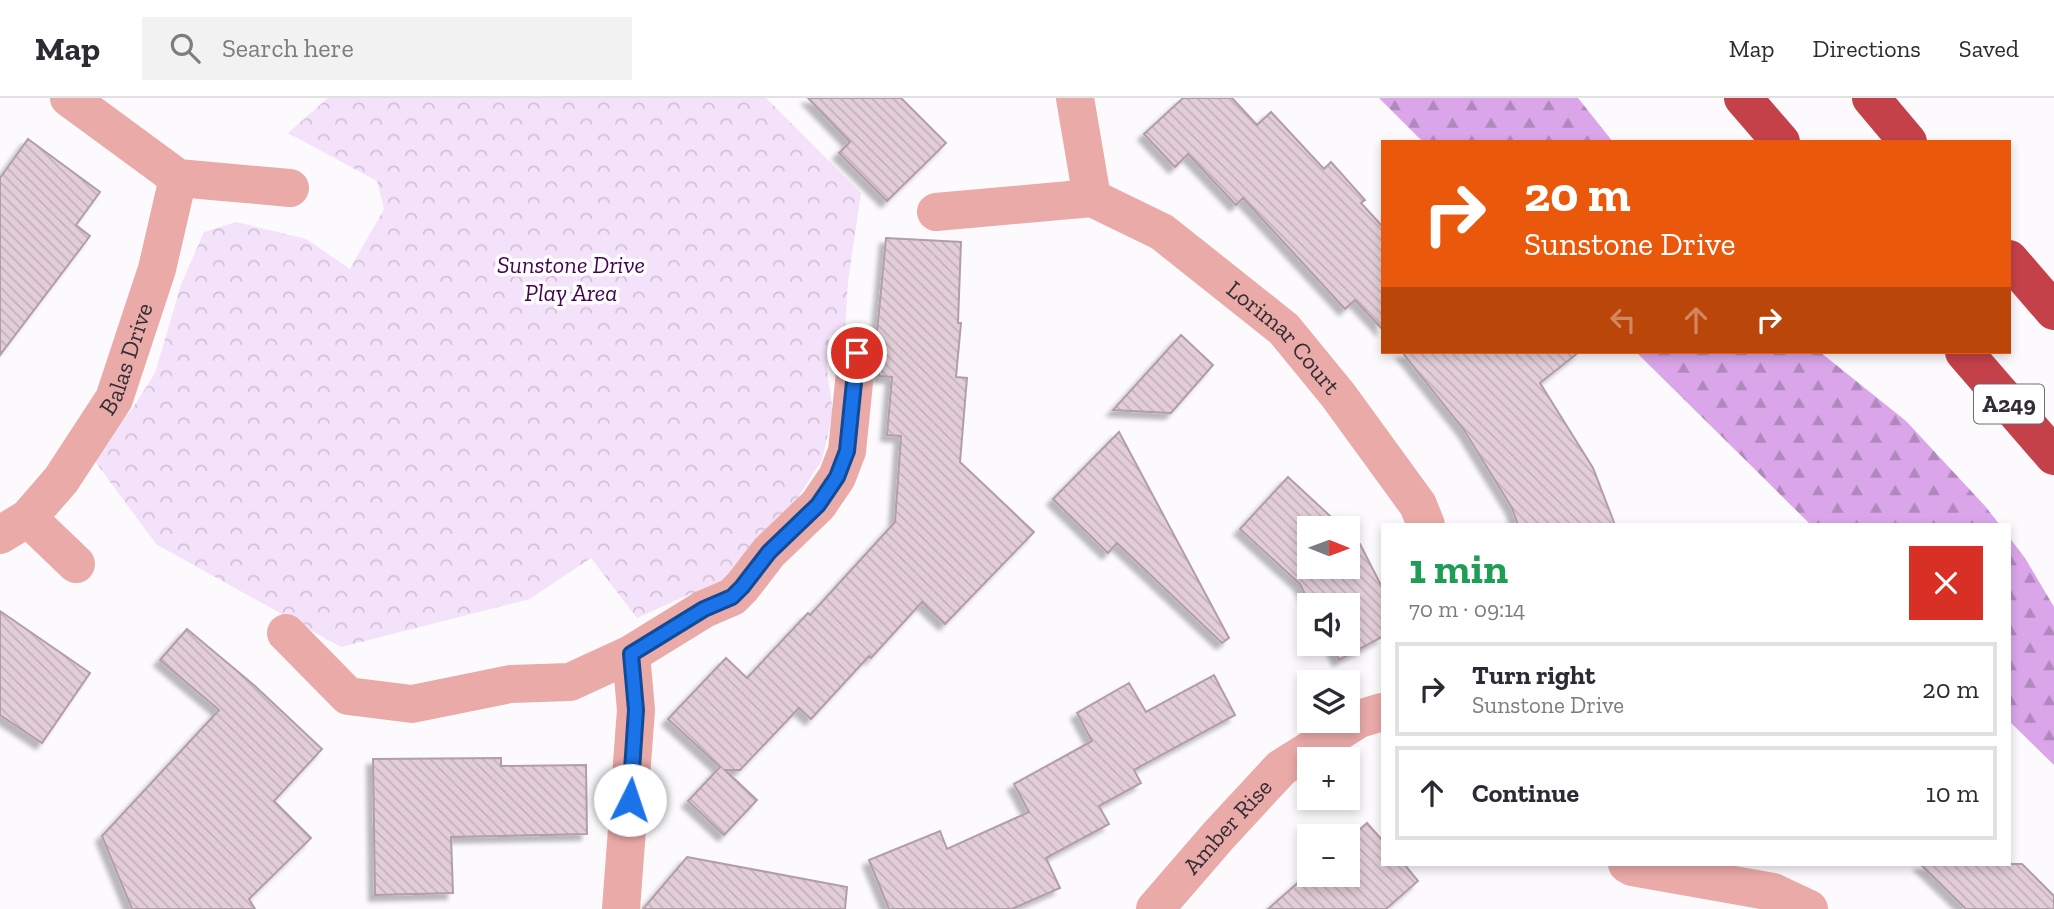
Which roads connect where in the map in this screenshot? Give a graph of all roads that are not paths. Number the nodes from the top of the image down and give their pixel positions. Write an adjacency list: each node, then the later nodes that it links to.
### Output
1 (69, 98): 7 (street)
2 (1075, 98): 9 (street)
3 (1743, 98): 5 (highway)
4 (1871, 98): 6 (highway)
5 (1779, 140)
6 (1906, 140)
7 (178, 178): 8 (street); 17 (street, Balas Drive)
8 (290, 188)
9 (1092, 198): 10 (street); 16 (street, Lorimar Court)
10 (936, 212)
11 (2011, 261): 12 (highway)
12 (2054, 311)
13 (857, 353): 20 (street)
14 (1966, 354): 15 (highway, A249)
15 (2054, 456)
16 (1425, 523)
17 (14, 526): 18 (street, Balas Drive)
18 (76, 564)
19 (286, 634): 20 (street)
20 (631, 654): 23 (street)
21 (1381, 712): 24 (street, Amber Rise)
22 (1630, 866): 25 (street)
23 (621, 909)
24 (1155, 909)
25 (1809, 909)

